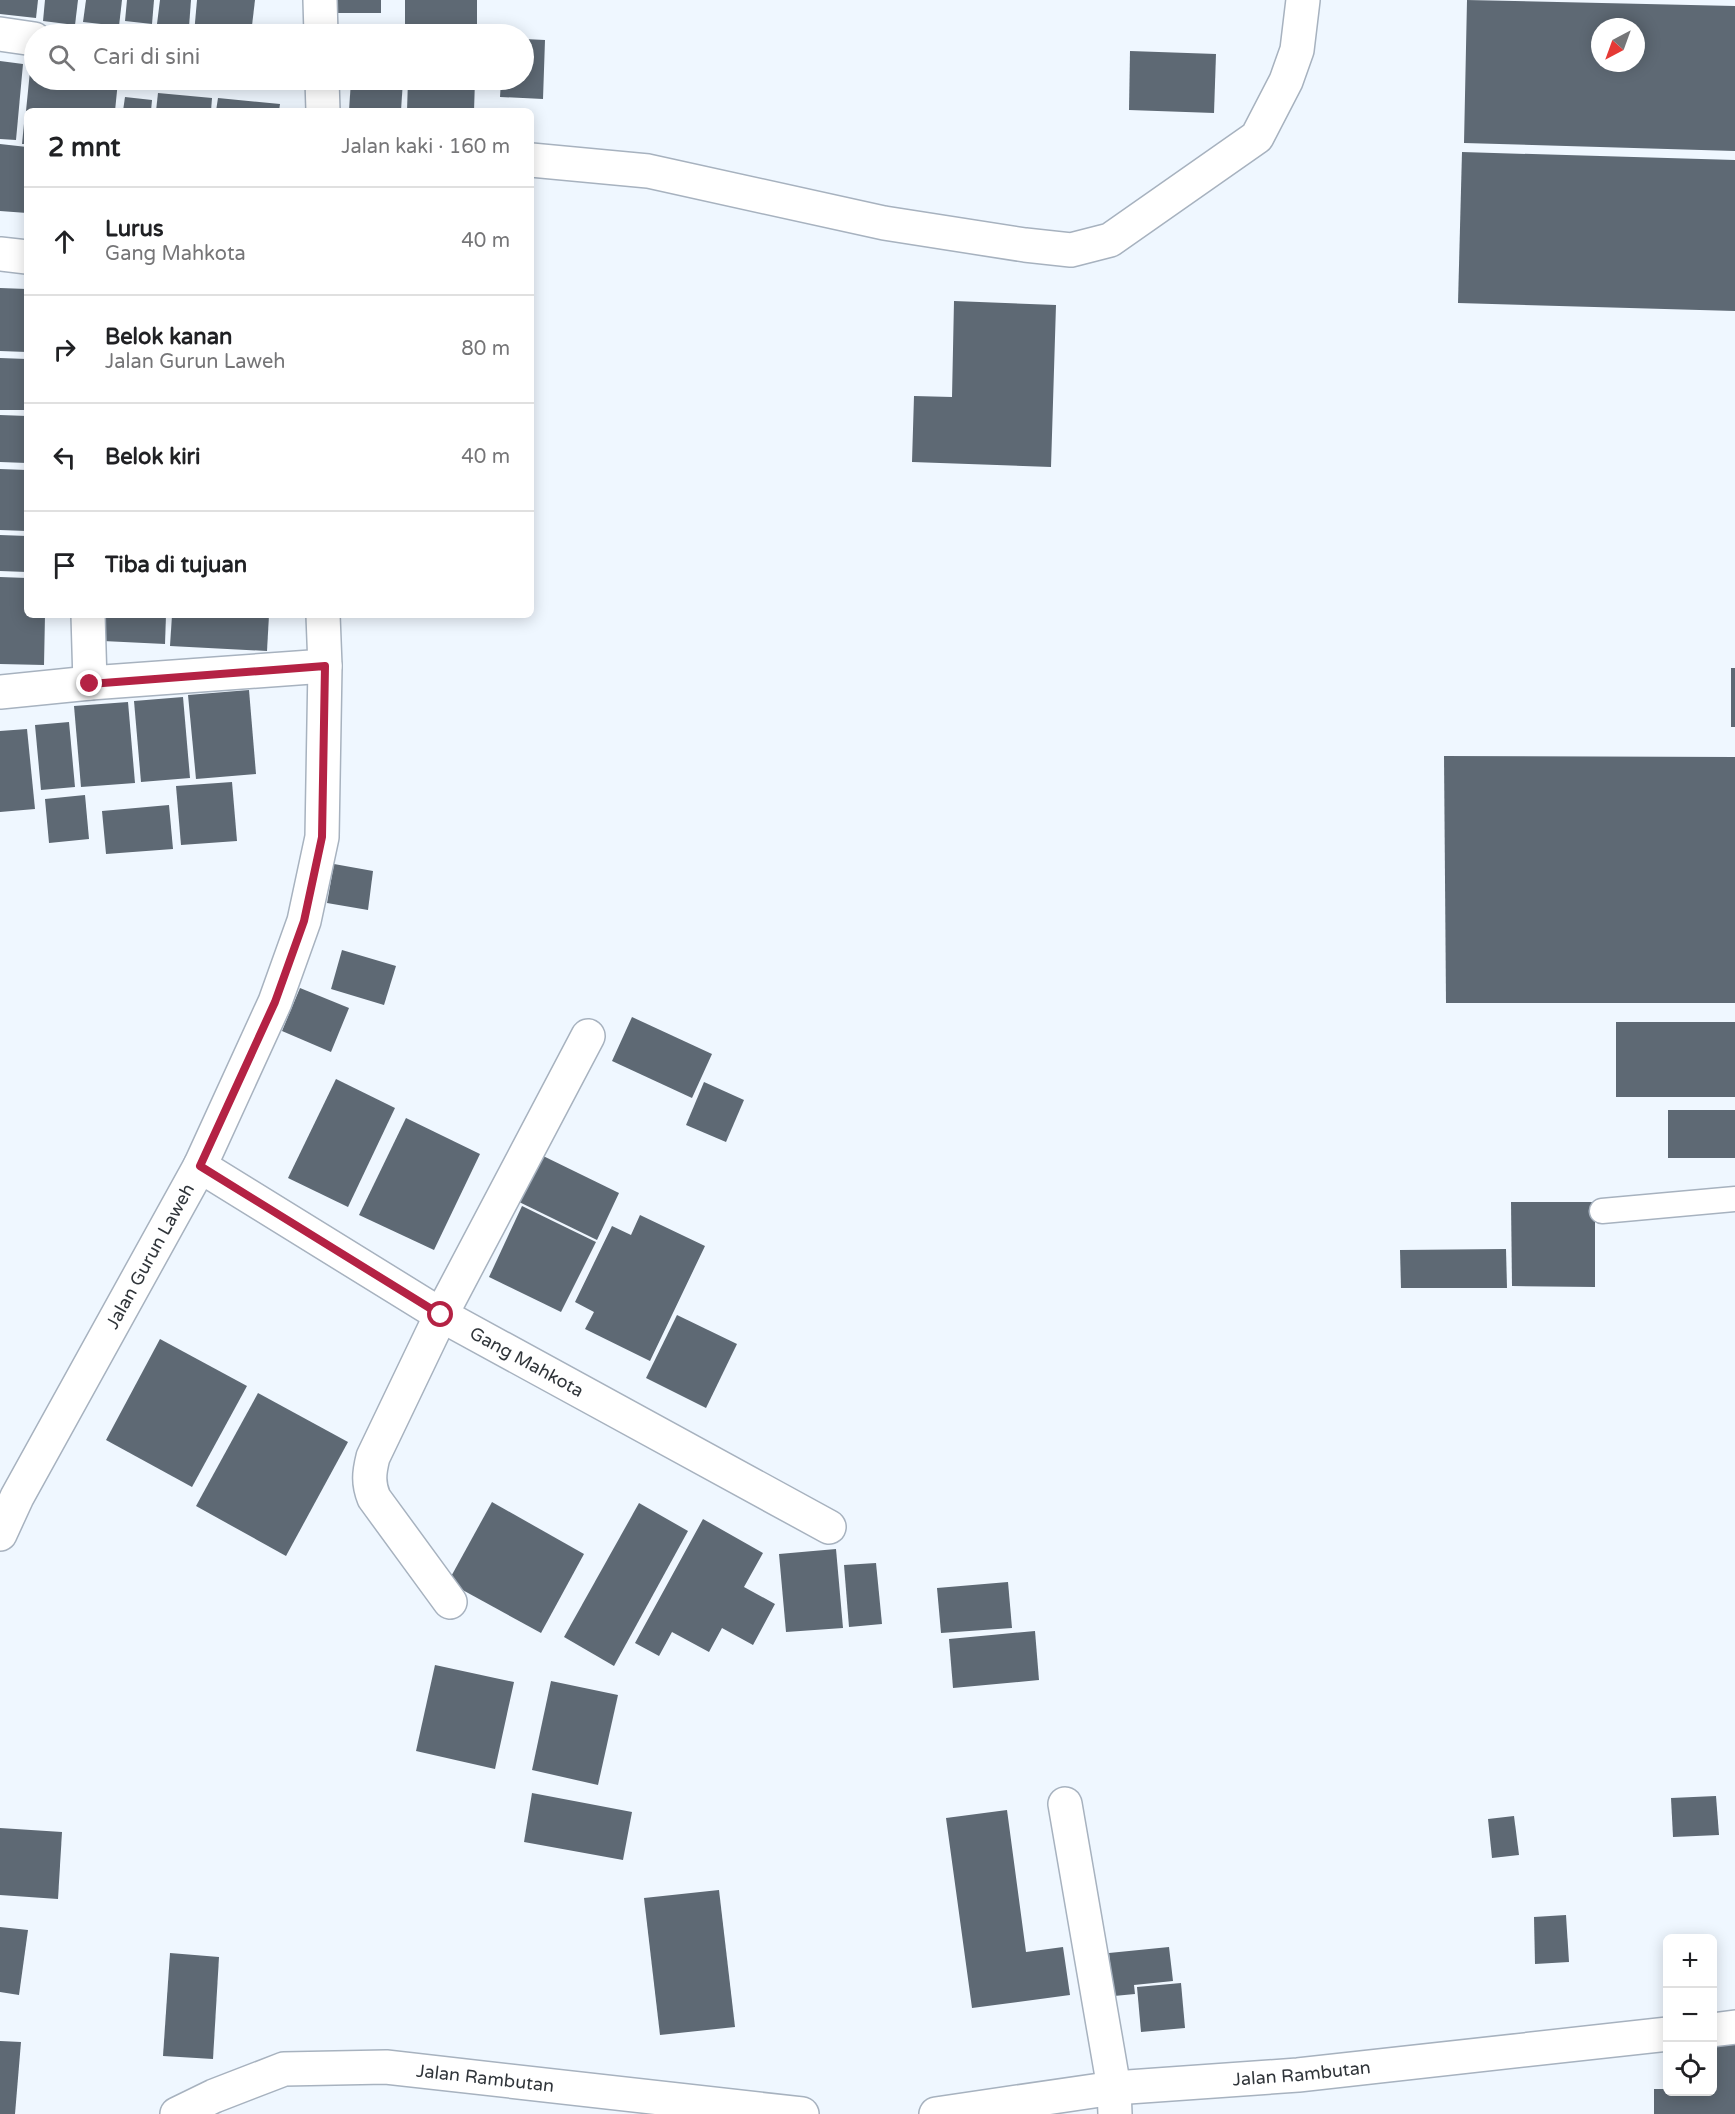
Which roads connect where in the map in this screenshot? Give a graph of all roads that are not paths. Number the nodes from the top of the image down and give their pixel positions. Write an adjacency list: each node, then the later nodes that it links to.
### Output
1 (320, 0): 3 (street)
2 (1304, 0): 8 (street)
3 (321, 24)
4 (0, 34): 5 (street)
5 (24, 38)
6 (322, 90): 7 (street)
7 (323, 108)
8 (534, 160)
9 (0, 254): 10 (street)
10 (24, 257)
11 (88, 618): 14 (street)
12 (323, 618): 13 (street, Jalan Gurun Laweh)
13 (325, 666): 14 (street); 17 (street, Jalan Gurun Laweh)
14 (90, 684): 15 (street)
15 (0, 692)
16 (588, 1036): 20 (street)
17 (200, 1166): 20 (street, Gang Mahkota); 22 (street, Jalan Gurun Laweh)
18 (1735, 1198): 19 (lane)
19 (1602, 1211)
20 (441, 1315): 21 (street, Gang Mahkota); 23 (street)
21 (829, 1527)
22 (0, 1534)
23 (450, 1602)
24 (1065, 1804): 28 (street)
25 (1735, 2027): 26 (street)
26 (1717, 2029)
27 (1663, 2035): 28 (street, Jalan Rambutan)
28 (1114, 2101): 31 (street, Jalan Rambutan)
29 (177, 2114): 30 (street, Jalan Rambutan)
30 (802, 2114)
31 (936, 2114)

